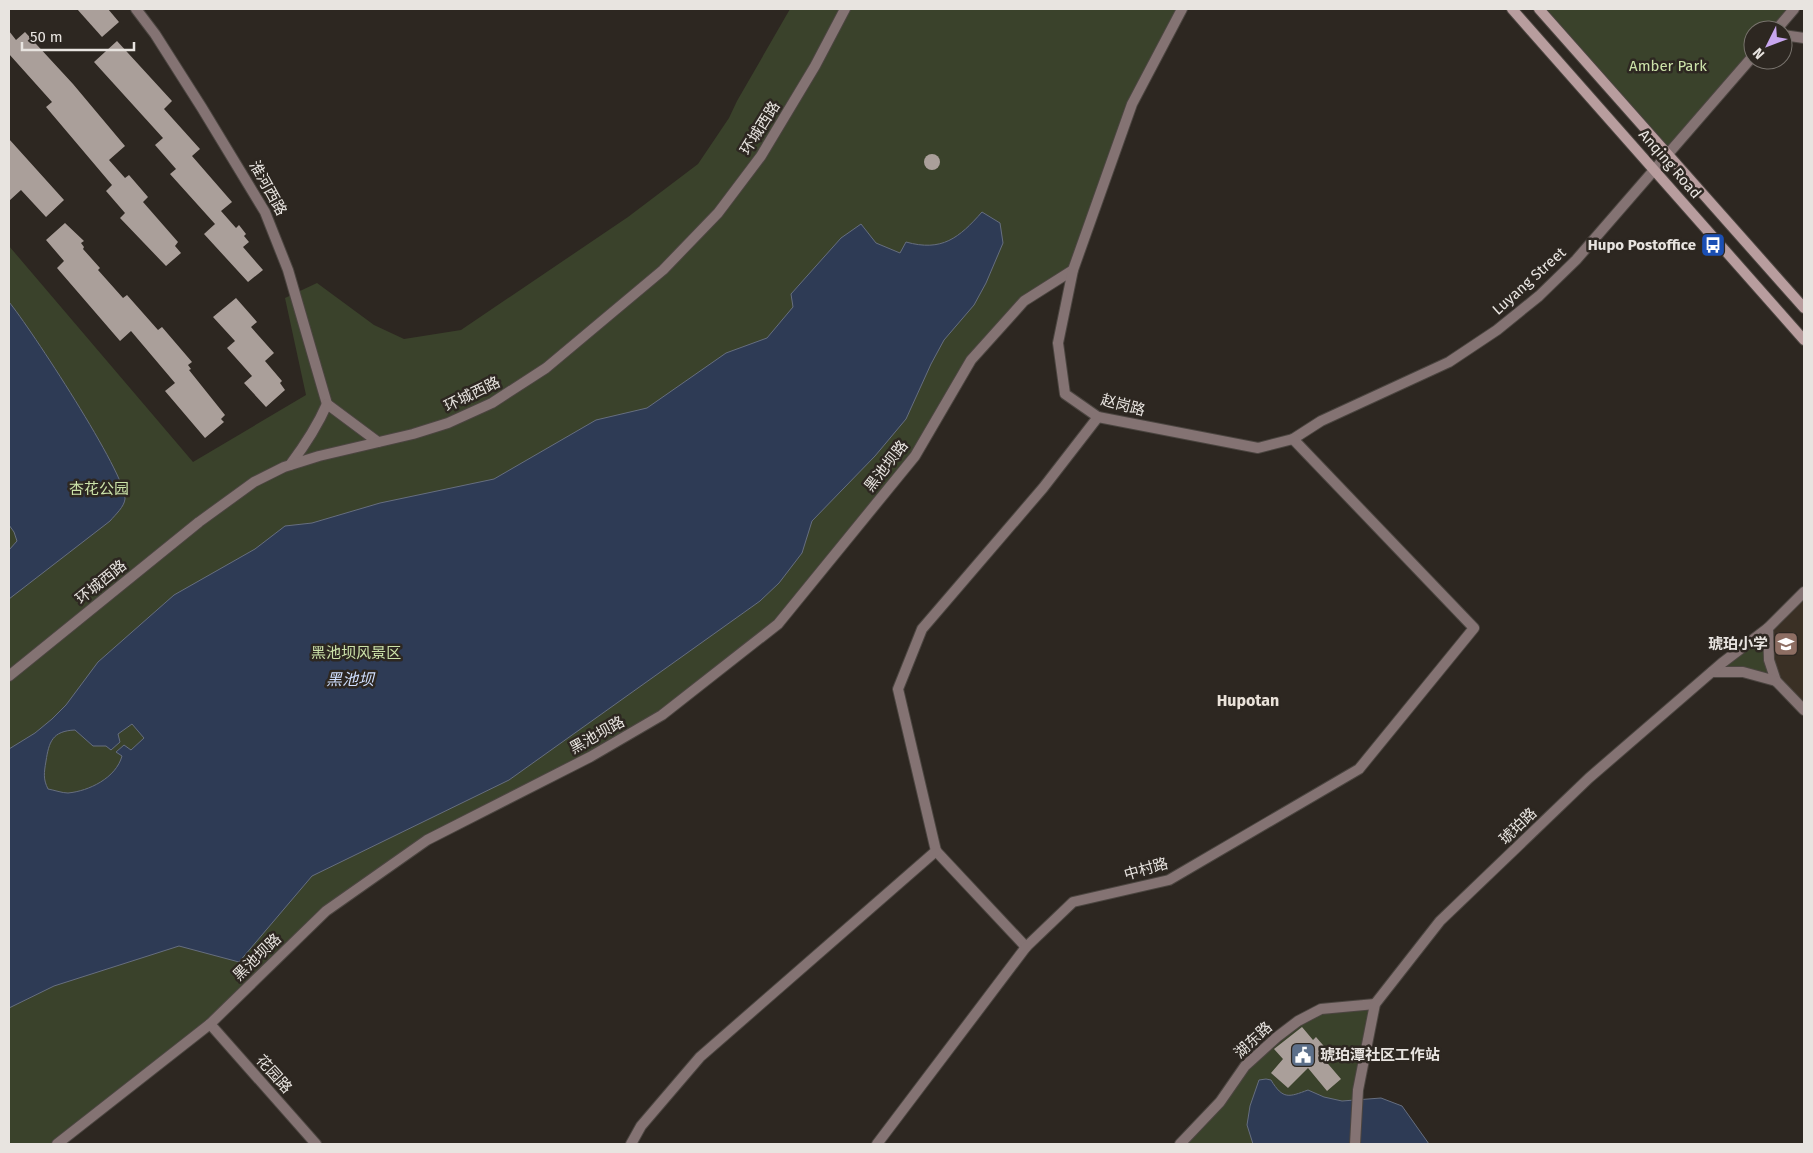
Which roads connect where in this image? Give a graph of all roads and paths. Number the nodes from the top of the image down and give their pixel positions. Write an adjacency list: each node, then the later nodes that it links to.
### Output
1 (136, 9): 14 (street, 淮河西路)
2 (845, 9): 17 (street, 环城西路)
3 (1182, 9): 11 (street, 赵岗路)
4 (1512, 9): 10 (main road, Anqing Road)
5 (1539, 9): 9 (main road, Anqing Road)
6 (1794, 9): 7 (street)
7 (1785, 20)
8 (1743, 68): 9 (street, Luyang Street)
9 (1668, 154): 10 (street, Luyang Street); 12 (main road, Anqing Road)
10 (1654, 169): 13 (main road, Anqing Road); 16 (street, Luyang Street)
11 (1073, 270): 15 (street, 赵岗路); 28 (street, 黑池坝路)
12 (1804, 308)
13 (1804, 340)
14 (327, 404): 17 (street); 18 (street)
15 (1098, 417): 16 (street, 赵岗路); 25 (street)
16 (1293, 439): 26 (street, 中村路)
17 (378, 442): 18 (street, 环城西路)
18 (290, 465): 22 (street, 环城西路)
19 (1804, 592): 20 (street, 琥珀路)
20 (1768, 628): 21 (street, 琥珀路); 23 (street)
21 (1712, 672): 23 (street); 27 (street, 琥珀路)
22 (9, 676)
23 (1776, 681): 24 (street)
24 (1804, 710)
25 (936, 851): 26 (street); 31 (street)
26 (1026, 947): 32 (street, 中村路)
27 (1375, 1004): 33 (street, 湖东路); 34 (street, 琥珀路)
28 (210, 1024): 29 (street, 黑池坝路); 30 (street, 花园路)
29 (58, 1144)
30 (316, 1144)
31 (631, 1144)
32 (877, 1144)
33 (1180, 1144)
34 (1355, 1144)

